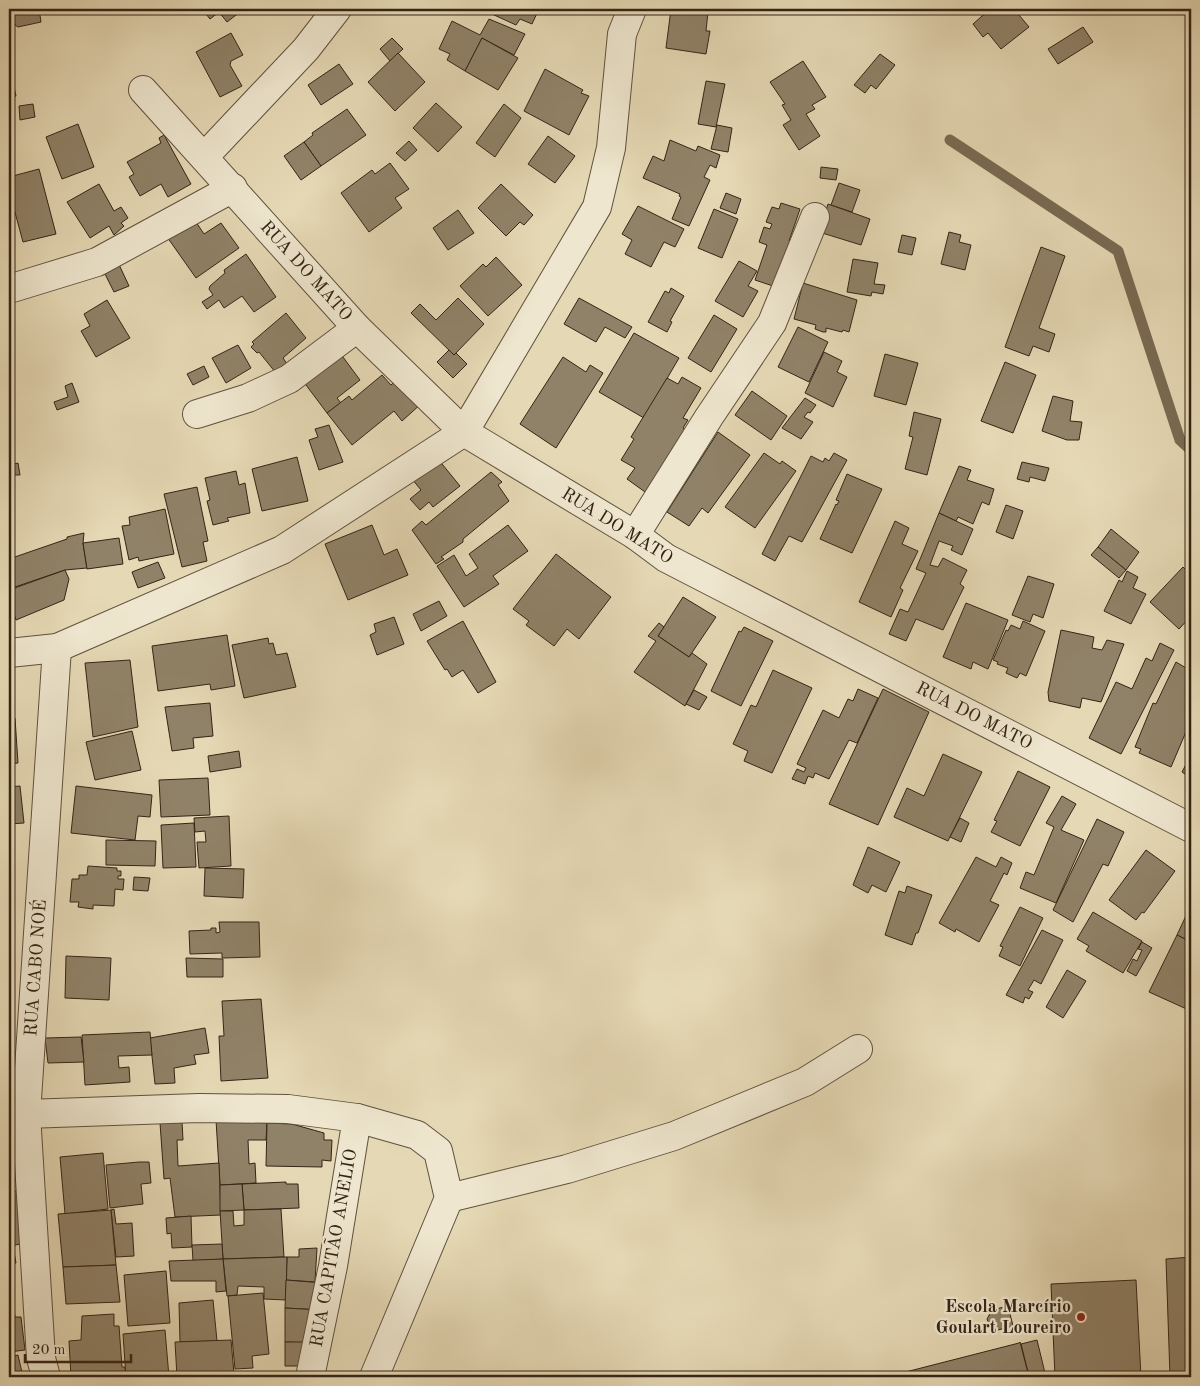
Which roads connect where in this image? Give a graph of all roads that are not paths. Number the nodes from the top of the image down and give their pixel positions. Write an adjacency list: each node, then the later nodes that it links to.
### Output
1 (338, 9): 4 (street)
2 (632, 9): 10 (street)
3 (143, 90): 4 (street, RUA DO MATO)
4 (204, 157): 5 (street, RUA DO MATO)
5 (232, 188): 7 (street); 8 (street, RUA DO MATO)
6 (815, 217): 11 (street)
7 (9, 288)
8 (357, 328): 9 (street); 10 (street, RUA DO MATO)
9 (197, 414)
10 (464, 432): 11 (street, RUA DO MATO); 12 (street)
11 (635, 535): 14 (street, RUA DO MATO)
12 (57, 648): 13 (street); 16 (street, RUA CABO NOÉ)
13 (9, 653)
14 (1191, 828)
15 (858, 1048): 18 (street)
16 (18, 1116): 17 (street); 19 (street, RUA CABO NOÉ)
17 (357, 1118): 18 (street); 20 (street, RUA CAPITÃO ANELIO)
18 (449, 1198): 21 (street)
19 (46, 1377)
20 (310, 1377)
21 (374, 1377)

